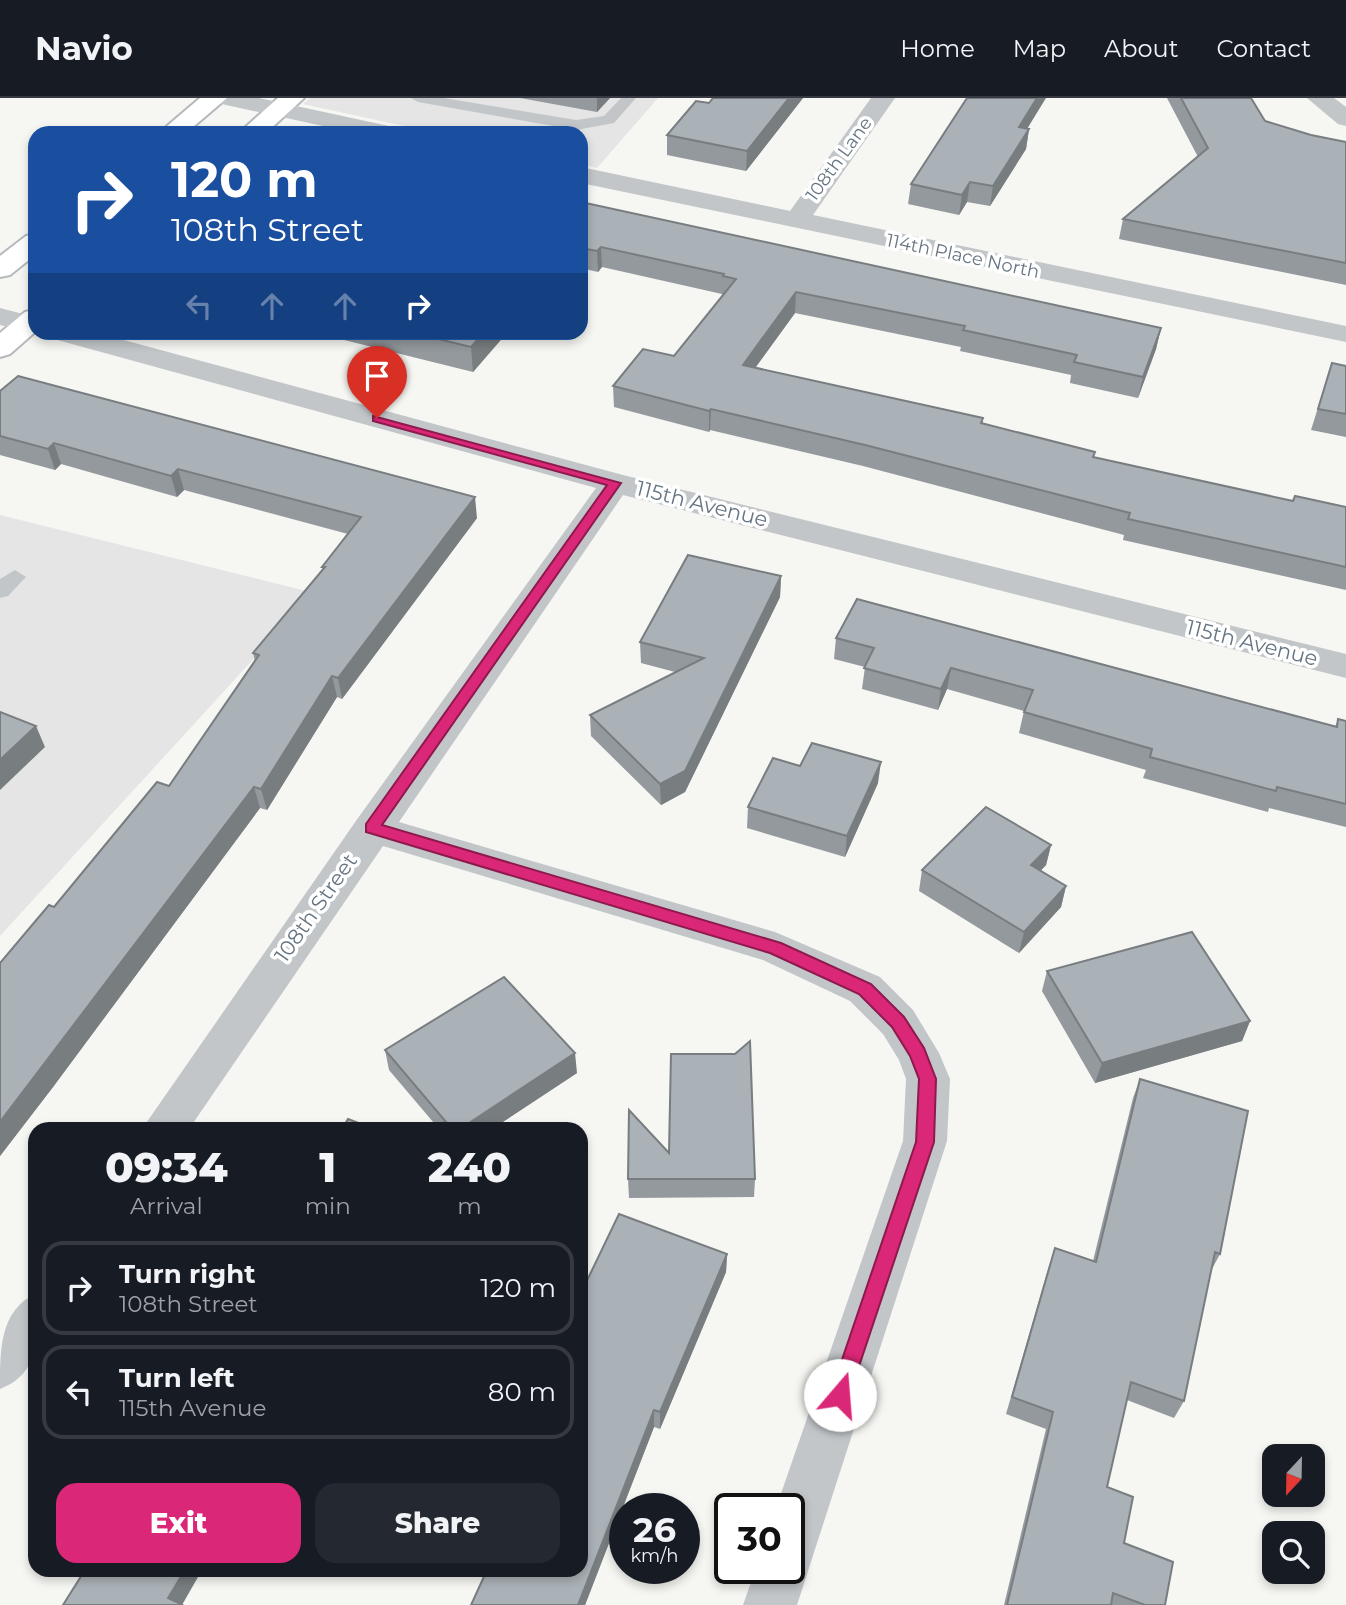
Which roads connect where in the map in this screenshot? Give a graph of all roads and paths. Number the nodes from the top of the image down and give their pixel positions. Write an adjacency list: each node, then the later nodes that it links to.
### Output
1 (215, 98): 9 (main road)
2 (226, 98): 7 (street)
3 (418, 98): 4 (lane)
4 (629, 98)
5 (883, 98): 13 (street, 108th Lane)
6 (1319, 98): 8 (street)
7 (286, 104): 10 (main road); 11 (street)
8 (1346, 119)
9 (180, 126)
10 (259, 126)
11 (364, 126)
12 (588, 176): 13 (street, 114th Place North)
13 (796, 221): 19 (street, 114th Place North)
14 (28, 248): 15 (main road)
15 (0, 270)
16 (0, 316): 17 (street)
17 (28, 321)
18 (28, 326): 21 (main road)
19 (1346, 334)
20 (89, 340): 22 (street, 115th Avenue)
21 (0, 348)
22 (615, 483): 23 (street, 115th Avenue); 24 (street, 108th Street)
23 (1346, 666)
24 (371, 828): 25 (street, 108th Street); 28 (street)
25 (169, 1122)
26 (28, 1326): 27 (street)
27 (0, 1366)
28 (805, 1499)
29 (777, 1584): 30 (street)
30 (770, 1605)

